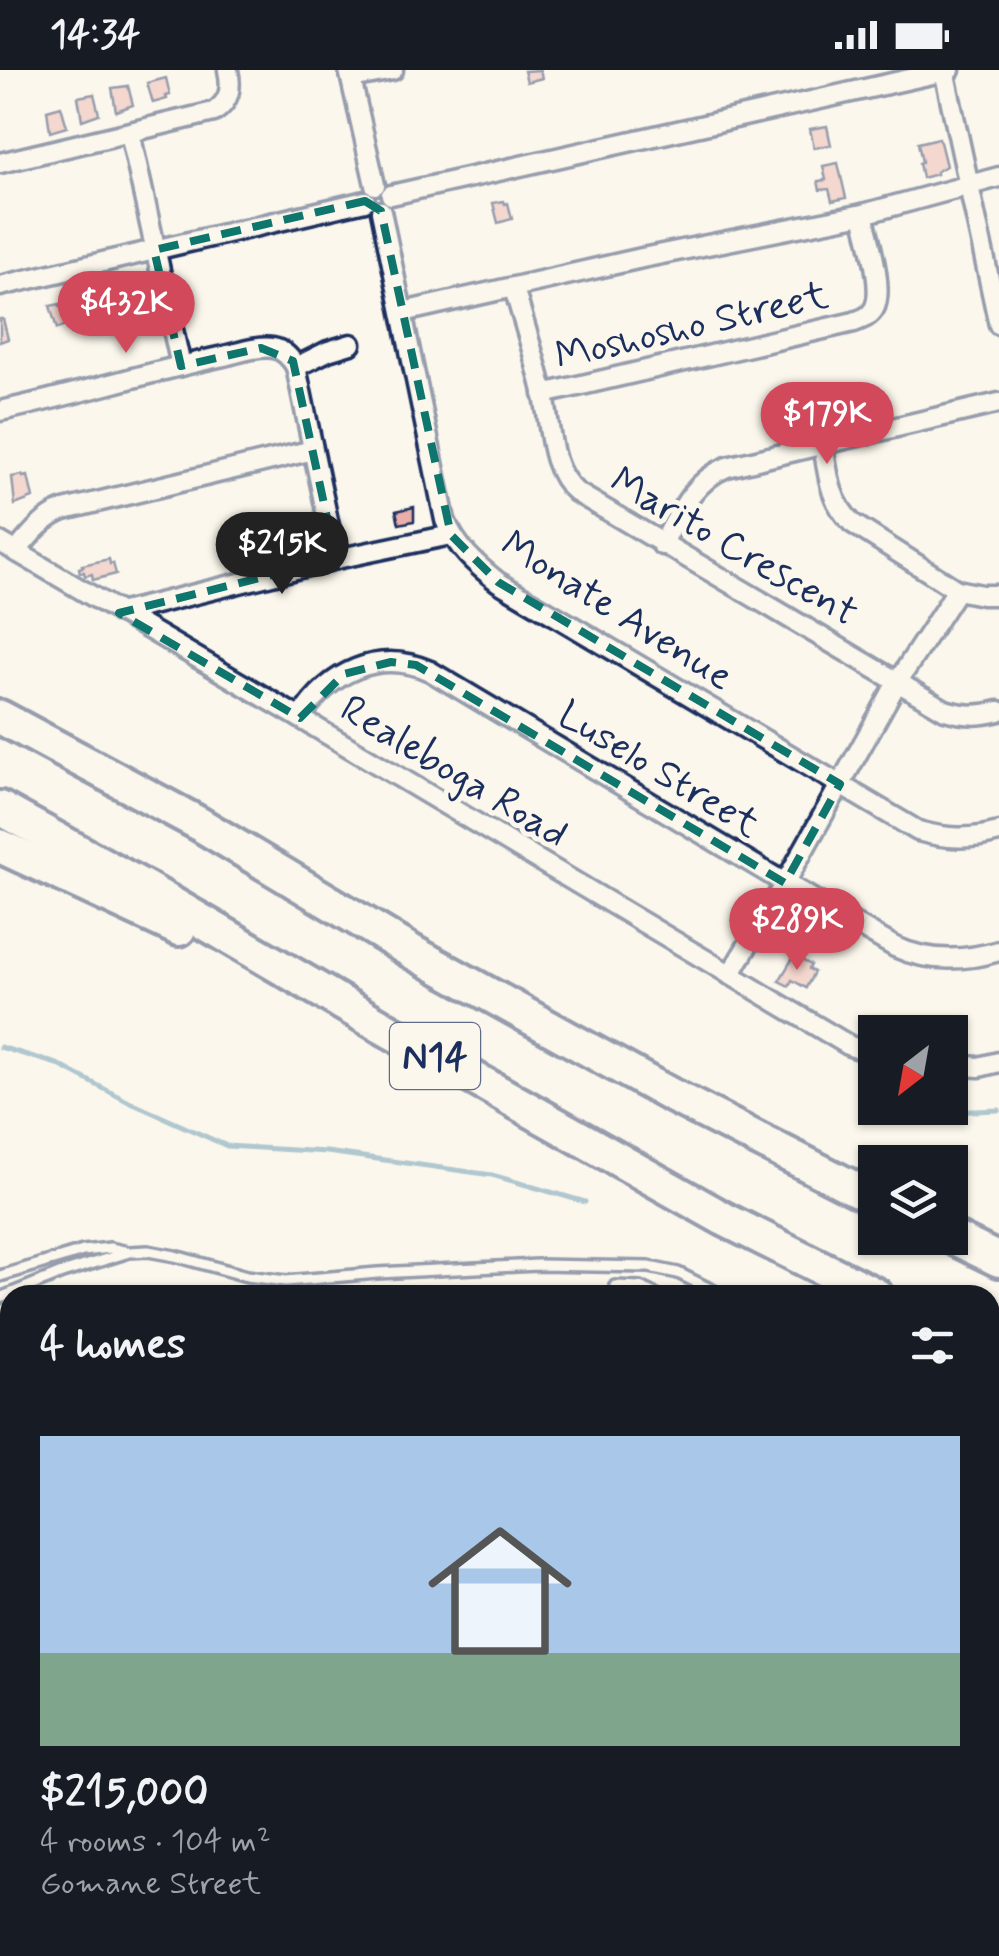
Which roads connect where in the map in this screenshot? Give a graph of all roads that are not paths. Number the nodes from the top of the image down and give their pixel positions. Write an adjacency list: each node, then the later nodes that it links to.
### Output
1 (228, 70): 5 (street)
2 (393, 70): 4 (street)
3 (946, 70): 8 (street); 9 (street)
4 (350, 74): 9 (street, Monate Avenue)
5 (130, 133): 6 (street); 11 (street)
6 (0, 163)
7 (999, 177): 8 (street)
8 (968, 186): 10 (street); 15 (street)
9 (378, 198): 11 (street); 14 (street, Monate Avenue)
10 (863, 214): 13 (street); 19 (street, Moshosho Street)
11 (154, 250): 12 (street); 17 (street)
12 (0, 286)
13 (514, 288): 14 (street); 19 (street, Marito Crescent)
14 (403, 312): 24 (street, Monate Avenue)
15 (999, 325)
16 (351, 344): 18 (street)
17 (182, 366): 18 (street); 21 (street)
18 (296, 368): 23 (street)
19 (543, 394): 25 (street, Marito Crescent)
20 (999, 403): 22 (street)
21 (0, 410)
22 (822, 444): 25 (street); 28 (street)
23 (313, 450): 26 (street); 27 (street)
24 (452, 535): 27 (street); 36 (street, Monate Avenue)
25 (662, 545): 31 (street, Marito Crescent)
26 (8, 548): 30 (street, Realeboga Road)
27 (336, 559): 30 (street)
28 (957, 590): 29 (street); 31 (street)
29 (999, 594)
30 (120, 614): 35 (street, Realeboga Road)
31 (898, 681): 33 (street, Marito Crescent); 36 (street)
32 (0, 694): 38 (highway)
33 (999, 711)
34 (0, 718): 38 (highway, N14)
35 (300, 718): 41 (street, Luselo Street); 43 (street, Realeboga Road)
36 (840, 784): 39 (street, Monate Avenue); 41 (street)
37 (0, 808): 44 (highway, N14)
38 (196, 822): 48 (highway, N14)
39 (999, 832)
40 (0, 846): 44 (highway)
41 (784, 884): 42 (street, Luselo Street); 43 (street)
42 (999, 951)
43 (730, 975): 45 (street, Realeboga Road)
44 (381, 1026): 59 (highway, N14)
45 (858, 1049)
46 (999, 1062): 47 (street)
47 (968, 1066)
48 (858, 1191)
49 (968, 1245): 51 (highway)
50 (129, 1252): 53 (lane); 54 (lane); 56 (lane)
51 (999, 1260)
52 (622, 1267): 54 (lane); 57 (lane); 58 (lane)
53 (0, 1276)
54 (268, 1278): 55 (lane)
55 (252, 1283)
56 (32, 1285)
57 (616, 1285)
58 (702, 1285)
59 (856, 1285)

